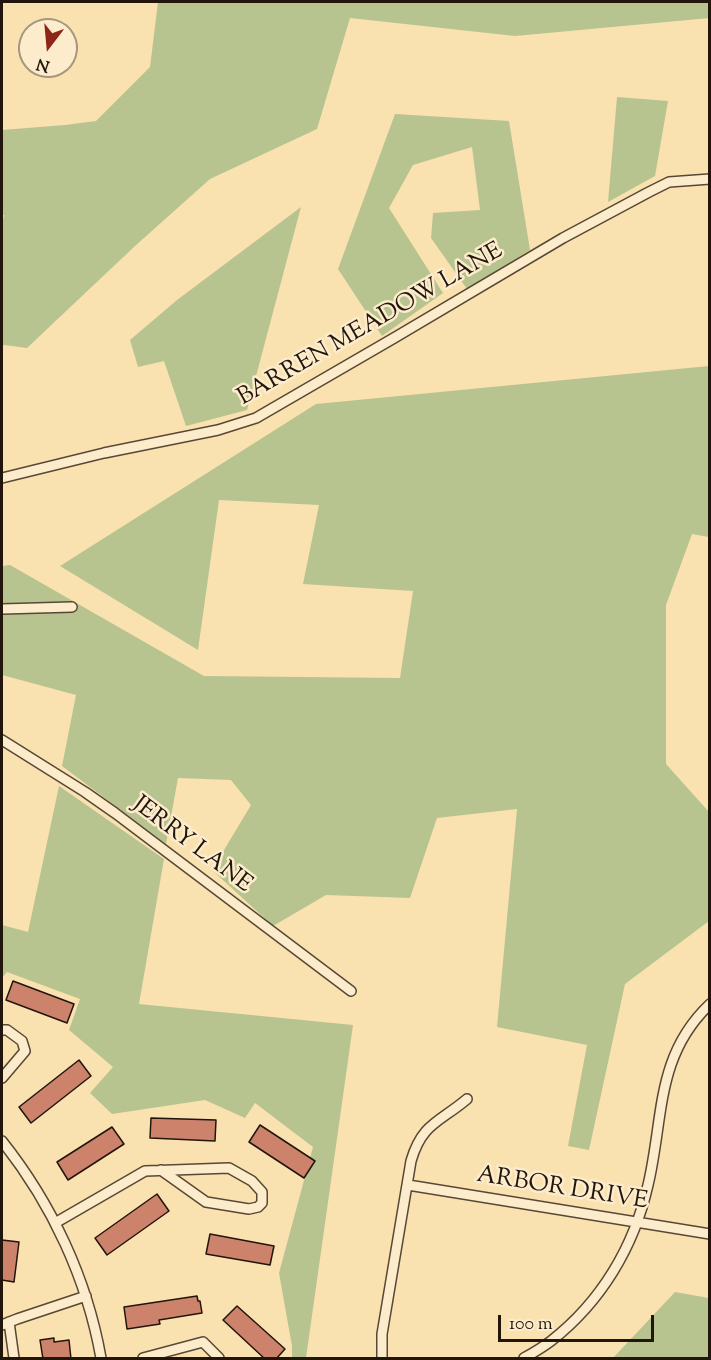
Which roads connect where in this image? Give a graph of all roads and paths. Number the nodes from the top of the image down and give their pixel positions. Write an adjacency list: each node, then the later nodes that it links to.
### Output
1 (710, 179): 2 (street, BARREN MEADOW LANE)
2 (2, 478)
3 (72, 607): 4 (street)
4 (2, 609)
5 (2, 740): 6 (street, JERRY LANE)
6 (351, 991)
7 (710, 1004): 15 (street)
8 (2, 1030): 9 (street)
9 (2, 1078)
10 (467, 1099): 13 (street)
11 (2, 1141): 14 (street)
12 (161, 1170): 12 (street); 14 (street)
13 (408, 1185): 15 (street, ARBOR DRIVE); 24 (street)
14 (55, 1223): 17 (street)
15 (638, 1223): 16 (street, ARBOR DRIVE); 25 (street)
16 (710, 1234)
17 (86, 1296): 18 (street); 21 (street)
18 (5, 1324): 20 (street)
19 (156, 1357): 22 (street); 23 (street)
20 (14, 1359)
21 (101, 1359)
22 (143, 1359)
23 (219, 1359)
24 (382, 1359)
25 (524, 1359)

